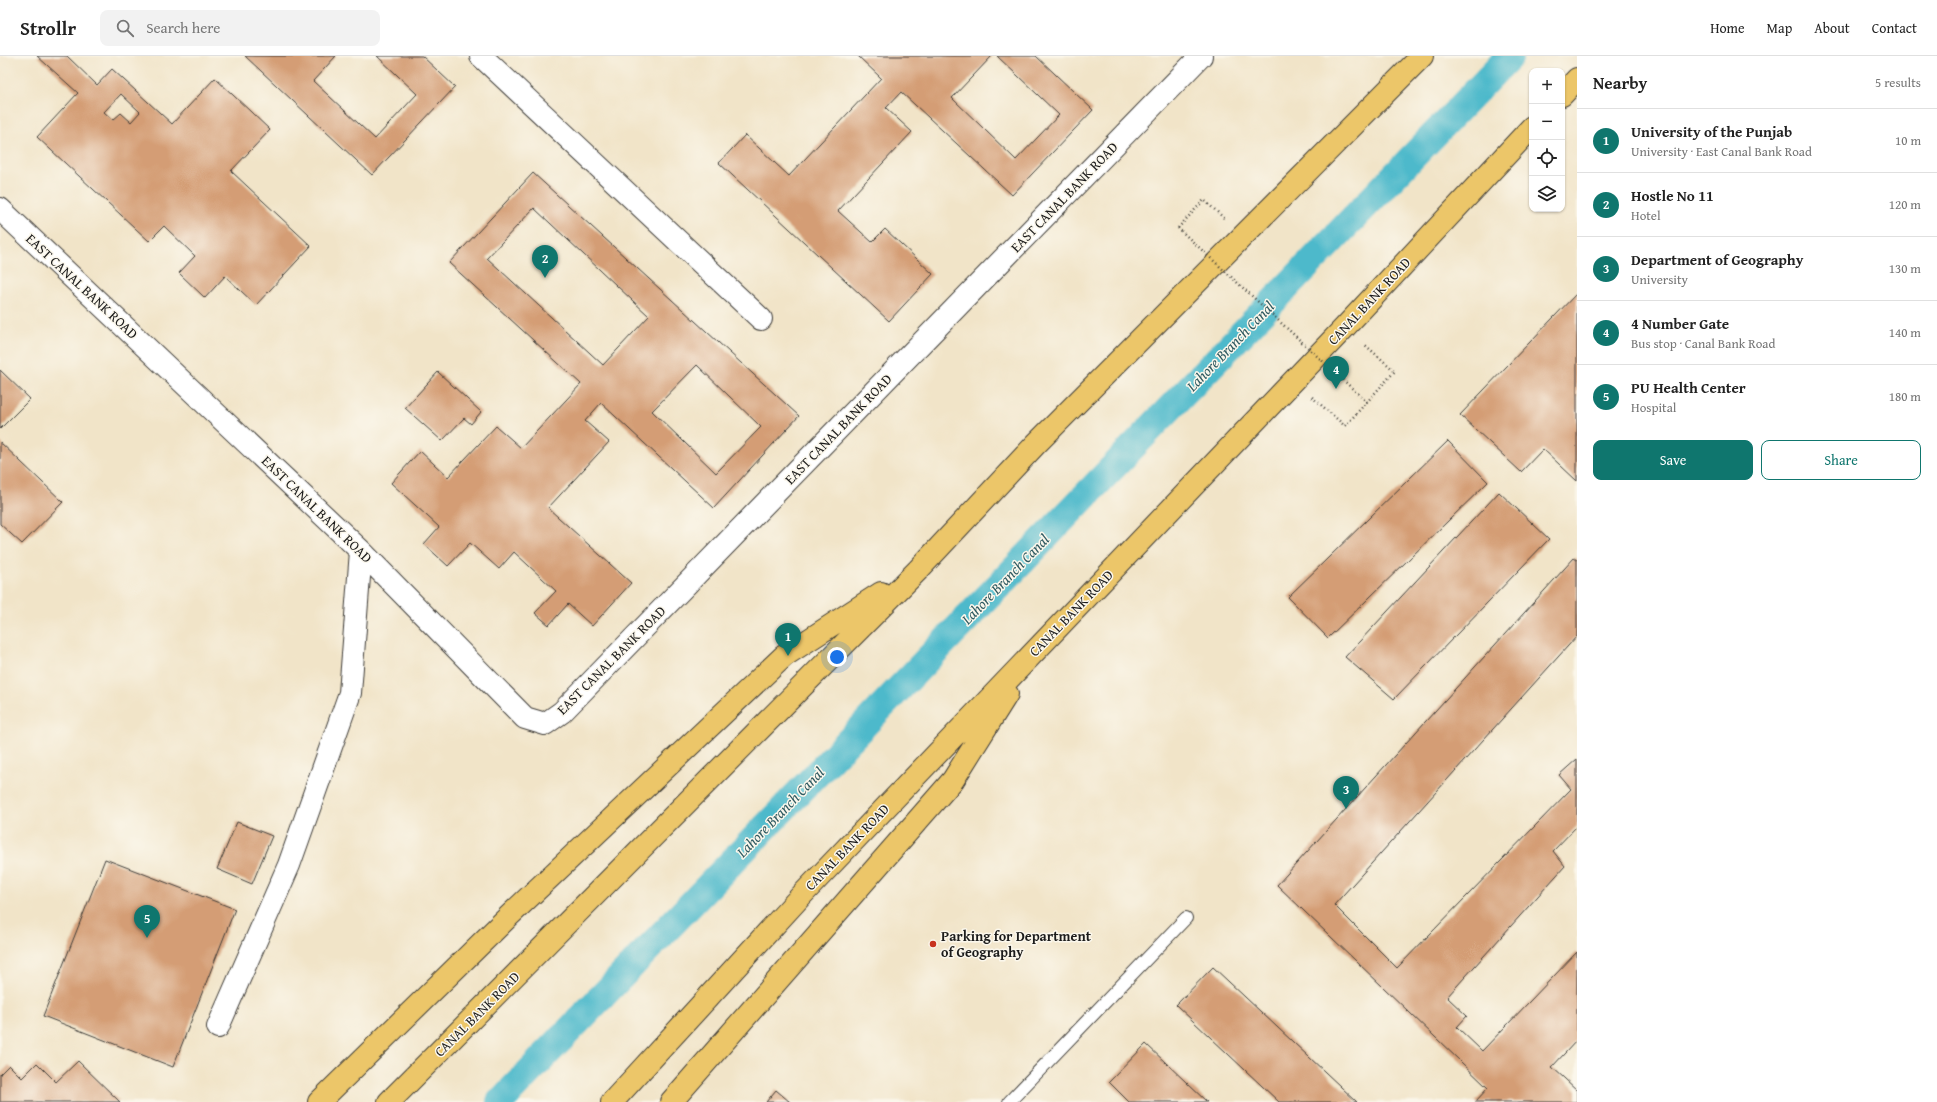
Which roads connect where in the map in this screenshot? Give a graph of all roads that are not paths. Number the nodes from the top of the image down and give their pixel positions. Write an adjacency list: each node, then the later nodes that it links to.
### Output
1 (481, 56): 8 (street)
2 (1201, 56): 9 (street, EAST CANAL BANK ROAD)
3 (1422, 56): 10 (highway)
4 (1577, 79): 5 (highway)
5 (1565, 92)
6 (1529, 130): 11 (highway, CANAL BANK ROAD)
7 (0, 209): 9 (street, EAST CANAL BANK ROAD)
8 (761, 319)
9 (361, 551): 13 (street)
10 (918, 570): 14 (highway); 15 (highway)
11 (1031, 655): 16 (highway, CANAL BANK ROAD); 17 (highway)
12 (1186, 918): 18 (lane)
13 (218, 1027)
14 (319, 1102)
15 (389, 1102)
16 (612, 1102)
17 (671, 1102)
18 (1009, 1102)

